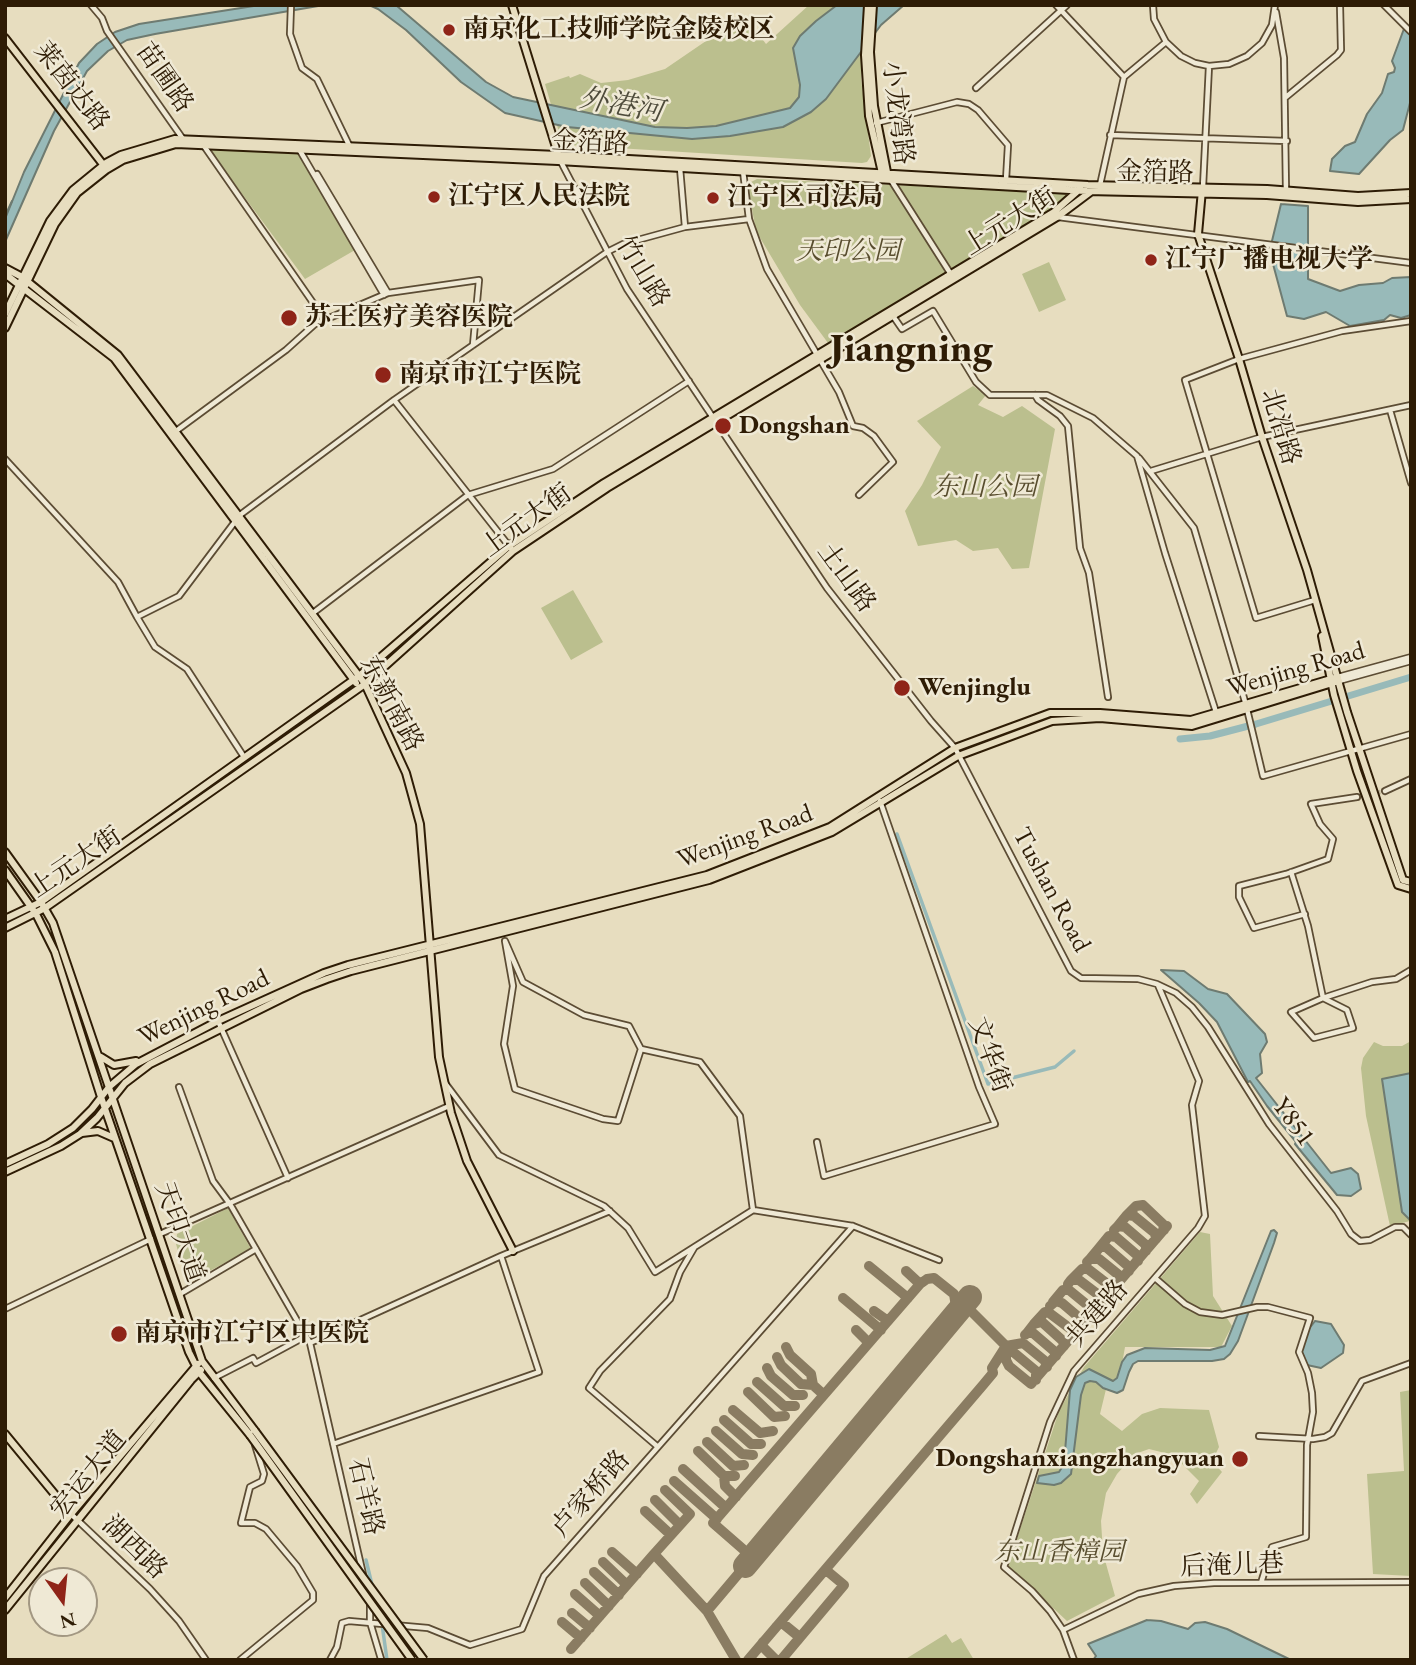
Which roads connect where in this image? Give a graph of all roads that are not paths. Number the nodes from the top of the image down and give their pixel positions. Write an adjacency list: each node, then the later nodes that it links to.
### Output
1 (91, 5): 24 (street, 苗圃路)
2 (291, 5): 28 (street)
3 (512, 5): 29 (main road, 竹山路)
4 (867, 5): 16 (main road, 小龙湾路)
5 (873, 5): 16 (main road, 小龙湾路)
6 (1056, 5): 12 (street)
7 (1067, 5): 12 (street)
8 (1153, 5): 15 (street)
9 (1340, 5): 20 (street)
10 (1384, 5): 13 (street)
11 (1275, 7): 17 (street); 20 (street)
12 (1061, 10): 18 (street); 19 (street)
13 (1411, 32)
14 (5, 36): 30 (main road)
15 (1166, 42): 17 (street); 18 (street)
16 (867, 53): 21 (main road, 小龙湾路); 33 (main road, 小龙湾路)
17 (1209, 65): 23 (street)
18 (1124, 77): 22 (street)
19 (975, 88)
20 (1285, 98): 25 (street)
21 (876, 123): 33 (main road, 小龙湾路); 34 (street)
22 (1110, 135): 23 (street); 35 (street)
23 (1206, 137): 25 (street); 38 (street)
24 (183, 139): 27 (main road, 金箔路); 30 (main road, 金箔路)
25 (1287, 141): 40 (street)
26 (203, 145): 27 (main road, 金箔路); 30 (main road, 金箔路); 55 (street)
27 (298, 145): 28 (main road, 金箔路); 29 (main road, 金箔路); 52 (street)
28 (349, 145): 29 (main road, 金箔路)
29 (559, 158): 31 (main road, 金箔路); 33 (main road, 金箔路); 47 (street, 竹山路)
30 (105, 166): 51 (main road, 金箔路)
31 (680, 167): 32 (main road, 金箔路); 45 (street)
32 (743, 170): 33 (main road, 金箔路); 44 (street)
33 (886, 175): 34 (main road, 金箔路); 37 (main road, 金箔路); 50 (street)
34 (1006, 180): 36 (main road, 金箔路)
35 (1100, 185): 36 (main road, 金箔路); 38 (main road, 金箔路)
36 (1090, 188): 37 (main road, 上元大街); 38 (main road, 金箔路); 43 (main road, 上元大街)
37 (1079, 190): 50 (main road, 上元大街)
38 (1202, 190): 39 (main road, 金箔路); 46 (main road, 北沿路)
39 (1267, 192): 40 (main road); 42 (main road)
40 (1286, 192): 41 (main road)
41 (1411, 193)
42 (1411, 199)
43 (1057, 217): 46 (street); 50 (main road, 上元大街)
44 (749, 219): 45 (street); 59 (street)
45 (685, 227): 47 (street)
46 (1198, 234): 48 (street); 60 (main road, 北沿路)
47 (607, 252): 58 (street); 61 (street, 竹山路)
48 (1411, 263)
49 (5, 271): 51 (main road)
50 (952, 277): 54 (main road, 上元大街); 59 (main road, 上元大街)
51 (23, 283): 53 (main road, 金箔路); 57 (main road, 金箔路); 67 (main road, 东新南路); 76 (main road, 东新南路)
52 (386, 294): 55 (street); 58 (street)
53 (5, 314)
54 (893, 316): 59 (main road, 上元大街); 62 (street)
55 (326, 320): 67 (street)
56 (1411, 321): 60 (street)
57 (5, 328)
58 (473, 345): 63 (street)
59 (818, 356): 66 (main road, 上元大街); 75 (street)
60 (1239, 359): 68 (main road, 北沿路); 69 (street)
61 (689, 381): 66 (street, 竹山路); 74 (street)
62 (1035, 395): 70 (street); 85 (street)
63 (394, 400): 74 (street); 76 (street)
64 (1411, 405): 65 (street)
65 (1390, 410): 68 (street); 73 (street)
66 (715, 419): 77 (main road, 上元大街); 90 (street, 土山路)
67 (176, 430): 76 (main road, 东新南路)
68 (1262, 437): 69 (street); 78 (main road, 北沿路)
69 (1207, 454): 72 (street); 78 (street)
70 (1137, 456): 72 (street); 88 (street)
71 (5, 459): 80 (street)
72 (1151, 471): 87 (street)
73 (1411, 483)
74 (468, 495): 77 (street); 79 (street)
75 (859, 495)
76 (238, 517): 79 (main road, 东新南路); 80 (street); 82 (main road, 东新南路)
77 (511, 548): 82 (main road, 上元大街); 84 (main road, 上元大街)
78 (1315, 600): 83 (main road, 北沿路)
79 (313, 613): 82 (main road, 东新南路)
80 (137, 617): 94 (street)
81 (1411, 659): 83 (street, Wenjing Road)
82 (357, 678): 84 (main road, 东新南路); 94 (main road, 上元大街)
83 (1335, 681): 86 (main road); 86 (main road); 87 (main road, Wenjing Road)
84 (362, 686): 104 (main road, 上元大街); 109 (main road, 东新南路)
85 (1108, 697)
86 (1342, 705): 91 (main road); 92 (main road)
87 (1247, 709): 88 (main road, Wenjing Road); 92 (street); 93 (main road, Wenjing Road)
88 (1216, 713): 90 (main road, Wenjing Road)
89 (1411, 734): 91 (street)
90 (955, 748): 93 (street, Tushan Road); 98 (main road, Wenjing Road)
91 (1360, 748): 92 (street); 102 (main road)
92 (1352, 750): 103 (main road)
93 (958, 756): 98 (main road, Wenjing Road); 111 (street, Tushan Road)
94 (244, 757): 104 (main road, 上元大街)
95 (1411, 779): 96 (street)
96 (1385, 791)
97 (1357, 797): 101 (street)
98 (880, 800): 109 (main road, Wenjing Road); 126 (street, 文华街)
99 (5, 852): 104 (main road, 天印大道)
100 (5, 870): 105 (main road, 天印大道)
101 (1292, 872): 106 (street); 106 (street)
102 (1411, 881)
103 (1411, 889)
104 (43, 905): 105 (main road, 上元大街); 115 (main road, 天印大道)
105 (34, 911): 107 (main road, 上元大街); 108 (main road, 上元大街); 120 (main road, 天印大道)
106 (1305, 914): 112 (street)
107 (5, 919)
108 (5, 928)
109 (431, 949): 113 (main road, Wenjing Road); 117 (main road, 东新南路)
110 (1411, 970): 112 (street)
111 (1157, 984): 135 (street, Y851); 142 (street, 共建路)
112 (1323, 998): 112 (street)
113 (219, 1025): 116 (main road, Wenjing Road); 121 (main road, Wenjing Road); 129 (street)
114 (641, 1049): 114 (street); 131 (street)
115 (98, 1055): 116 (main road); 118 (main road, 天印大道)
116 (145, 1059): 118 (main road, Wenjing Road)
117 (444, 1080): 122 (main road, 东新南路); 132 (street)
118 (110, 1087): 120 (main road, Wenjing Road); 121 (main road, 天印大道)
119 (179, 1087): 130 (street, 石羊路)
120 (101, 1097): 123 (main road, 天印大道); 127 (main road, Wenjing Road)
121 (113, 1097): 123 (main road, Wenjing Road); 134 (main road, 天印大道)
122 (449, 1106): 129 (street); 139 (main road, 东新南路)
123 (105, 1108): 124 (main road, Wenjing Road); 125 (main road, 天印大道)
124 (80, 1134): 125 (main road); 128 (main road, Wenjing Road)
125 (116, 1140): 136 (main road, 天印大道)
126 (817, 1142)
127 (5, 1164)
128 (5, 1172)
129 (288, 1178): 130 (street)
130 (230, 1204): 134 (street); 138 (street, 石羊路)
131 (753, 1210): 133 (street); 137 (street)
132 (610, 1211): 137 (street); 139 (street)
133 (853, 1226): 141 (street); 155 (street, 卢家桥路)
134 (160, 1234): 143 (main road, 天印大道)
135 (1411, 1235)
136 (151, 1239): 144 (street); 148 (main road, 天印大道)
137 (694, 1247): 155 (street)
138 (256, 1249): 143 (street); 145 (street, 石羊路)
139 (513, 1251): 140 (street)
140 (500, 1255): 146 (street); 154 (street)
141 (939, 1260)
142 (1155, 1278): 153 (street); 163 (street, 共建路)
143 (180, 1294): 148 (main road, 天印大道)
144 (5, 1310)
145 (306, 1336): 146 (street, 石羊路); 149 (street)
146 (310, 1343): 154 (street, 石羊路)
147 (1411, 1363): 153 (street)
148 (200, 1366): 149 (main road, 天印大道); 150 (main road, 天印大道); 156 (main road, 宏运大道); 157 (main road, 宏运大道)
149 (213, 1378): 150 (main road, 天印大道)
150 (252, 1433): 166 (street); 168 (main road, 天印大道, bridge); 169 (main road, 天印大道, bridge)
151 (5, 1434): 156 (main road, 湖西路)
152 (1259, 1436): 153 (street)
153 (1308, 1438): 159 (street)
154 (332, 1444): 162 (street, 石羊路)
155 (658, 1447): 162 (street, 卢家桥路)
156 (71, 1514): 157 (street, 湖西路); 160 (main road, 宏运大道)
157 (77, 1520): 161 (main road, 宏运大道); 165 (street, 湖西路)
158 (1411, 1582): 159 (street, 后淹儿巷)
159 (1261, 1583): 163 (street, 后淹儿巷)
160 (5, 1598)
161 (5, 1610)
162 (370, 1622): 164 (street, 石羊路); 167 (street, 卢家桥路)
163 (1063, 1630): 170 (street, 共建路)
164 (381, 1659)
165 (206, 1660)
166 (240, 1660)
167 (330, 1660)
168 (412, 1660)
169 (424, 1660)
170 (1074, 1660)

